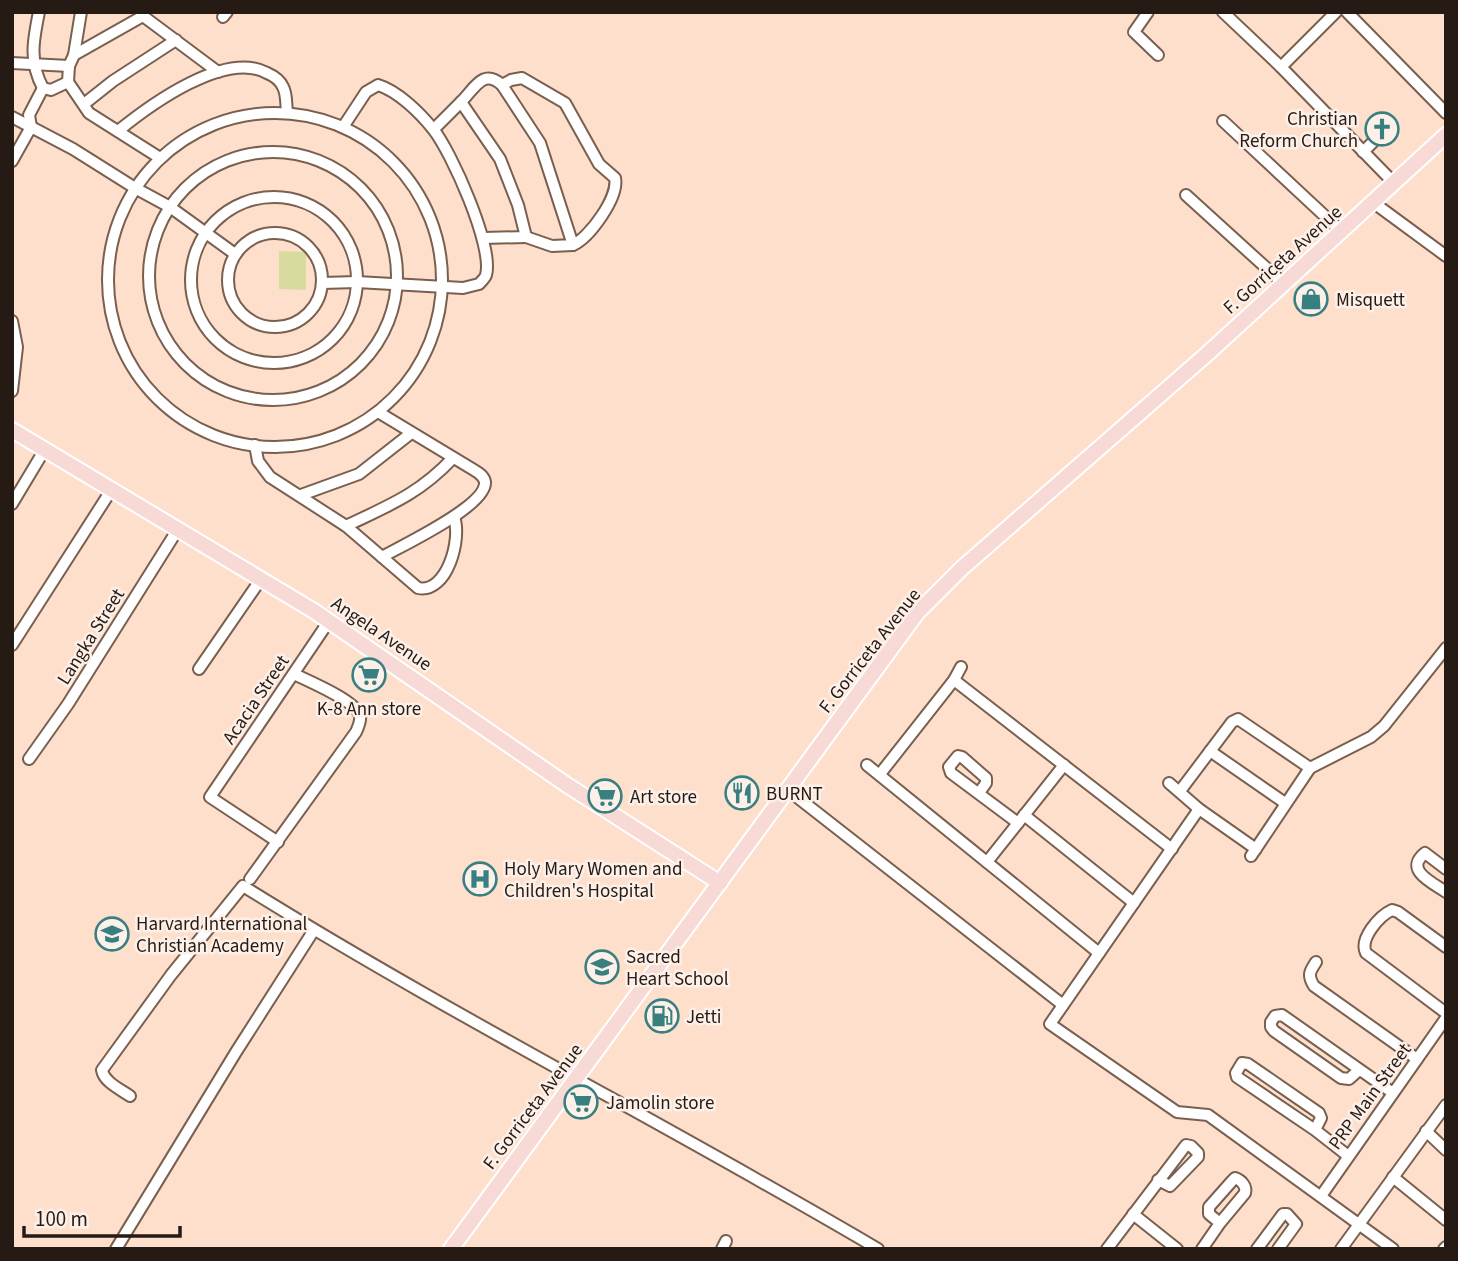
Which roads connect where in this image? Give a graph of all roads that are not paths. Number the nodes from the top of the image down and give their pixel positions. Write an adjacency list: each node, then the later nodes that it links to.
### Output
1 (39, 12): 11 (street)
2 (81, 12): 9 (street)
3 (1148, 12): 8 (street)
4 (1223, 12): 12 (street)
5 (1336, 12): 12 (street)
6 (1347, 12): 20 (street)
7 (176, 40): 9 (street); 13 (street); 18 (street)
8 (1158, 55)
9 (72, 60): 11 (street); 14 (street)
10 (12, 63): 11 (street)
11 (36, 64): 16 (street)
12 (1281, 67): 30 (street)
13 (218, 72): 19 (street); 28 (street)
14 (68, 82): 16 (street); 18 (street)
15 (502, 85): 17 (street); 42 (street); 42 (street)
16 (43, 89): 21 (street)
17 (461, 102): 27 (street); 40 (street)
18 (84, 104): 28 (street)
19 (287, 113): 25 (street); 31 (street)
20 (1446, 113)
21 (30, 115): 23 (street); 24 (street)
22 (1223, 121): 38 (street)
23 (14, 122): 24 (street)
24 (31, 127): 32 (street); 34 (street)
25 (343, 127): 27 (street); 49 (street)
26 (1387, 128): 30 (street)
27 (434, 129): 41 (street)
28 (118, 131): 31 (street)
29 (1442, 144): 33 (main road, F. Gorriceta Avenue)
30 (1363, 152): 33 (street)
31 (160, 158): 34 (street)
32 (12, 161)
33 (1393, 183): 36 (main road, F. Gorriceta Avenue)
34 (135, 188): 37 (street); 55 (street)
35 (1186, 195): 48 (street)
36 (1374, 203): 38 (main road, F. Gorriceta Avenue); 44 (street)
37 (170, 206): 39 (street); 47 (street); 47 (street)
38 (1342, 232): 48 (main road, F. Gorriceta Avenue)
39 (206, 234): 43 (street); 45 (street); 45 (street)
40 (526, 237): 41 (street); 42 (street)
41 (483, 238): 49 (street)
42 (573, 245)
43 (235, 254): 46 (street); 46 (street)
44 (1446, 256)
45 (357, 282): 46 (street); 47 (street)
46 (322, 283)
47 (398, 284): 49 (street)
48 (1284, 284): 80 (main road, F. Gorriceta Avenue)
49 (444, 287): 52 (street)
50 (12, 321): 51 (street)
51 (12, 391)
52 (377, 412): 54 (street); 55 (street)
53 (12, 430): 56 (main road, Angela Avenue)
54 (410, 434): 57 (street); 59 (street)
55 (255, 445): 59 (street)
56 (46, 449): 58 (main road, Angela Avenue); 60 (street)
57 (453, 458): 61 (street); 62 (street)
58 (112, 489): 63 (main road, Angela Avenue); 67 (street)
59 (301, 495): 62 (street)
60 (12, 503)
61 (454, 517): 64 (street); 64 (street)
62 (346, 526): 64 (street)
63 (178, 529): 65 (main road, Angela Avenue); 74 (street, Langka Street)
64 (382, 557)
65 (261, 579): 66 (main road, Angela Avenue); 70 (street)
66 (329, 621): 71 (street, Acacia Street); 91 (main road, Angela Avenue)
67 (12, 645)
68 (1446, 648): 77 (street)
69 (961, 667): 72 (street)
70 (199, 669)
71 (294, 674): 86 (street, Acacia Street); 86 (street)
72 (954, 680): 76 (street); 78 (street)
73 (1210, 751): 77 (street); 81 (street); 83 (street)
74 (29, 760)
75 (867, 765): 78 (street)
76 (1064, 765): 85 (street); 87 (street)
77 (1310, 768): 83 (street)
78 (880, 774): 88 (street)
79 (1169, 783): 81 (street)
80 (788, 790): 91 (main road, F. Gorriceta Avenue); 98 (street)
81 (1180, 791): 84 (street)
82 (979, 793): 85 (street)
83 (1285, 803): 84 (street)
84 (1199, 809): 87 (street)
85 (1021, 819): 88 (street); 93 (street)
86 (278, 842): 90 (street)
87 (1172, 849): 93 (street)
88 (987, 862): 96 (street)
89 (1446, 869): 92 (street)
90 (250, 879)
91 (720, 883): 102 (main road, F. Gorriceta Avenue)
92 (1446, 892)
93 (1134, 904): 96 (street)
94 (314, 930): 102 (street); 104 (street); 117 (street)
95 (1446, 947): 99 (street)
96 (1099, 953): 98 (street)
97 (1316, 962): 100 (street)
98 (1063, 1004): 112 (street)
99 (1446, 1015): 100 (street, PRP Main Street)
100 (1417, 1059): 103 (street, PRP Main Street)
101 (1359, 1070): 101 (street); 103 (street)
102 (576, 1080): 118 (main road, F. Gorriceta Avenue); 119 (street)
103 (1392, 1093): 109 (street, PRP Main Street)
104 (130, 1096)
105 (1446, 1105): 107 (street)
106 (1315, 1130): 106 (street); 109 (street)
107 (1426, 1131): 108 (street); 110 (street)
108 (1446, 1150)
109 (1347, 1155): 112 (street, PRP Main Street)
110 (1393, 1177): 114 (street); 116 (street)
111 (1158, 1180): 113 (street)
112 (1321, 1196): 116 (street)
113 (1133, 1214): 120 (street); 121 (street)
114 (1446, 1220)
115 (1220, 1223): 122 (street)
116 (1358, 1226): 125 (street); 126 (street)
117 (117, 1249)
118 (451, 1249)
119 (878, 1249)
120 (1107, 1249)
121 (1177, 1249)
122 (1202, 1249)
123 (1257, 1249): 124 (street)
124 (1278, 1249)
125 (1340, 1249)
126 (1393, 1249)

